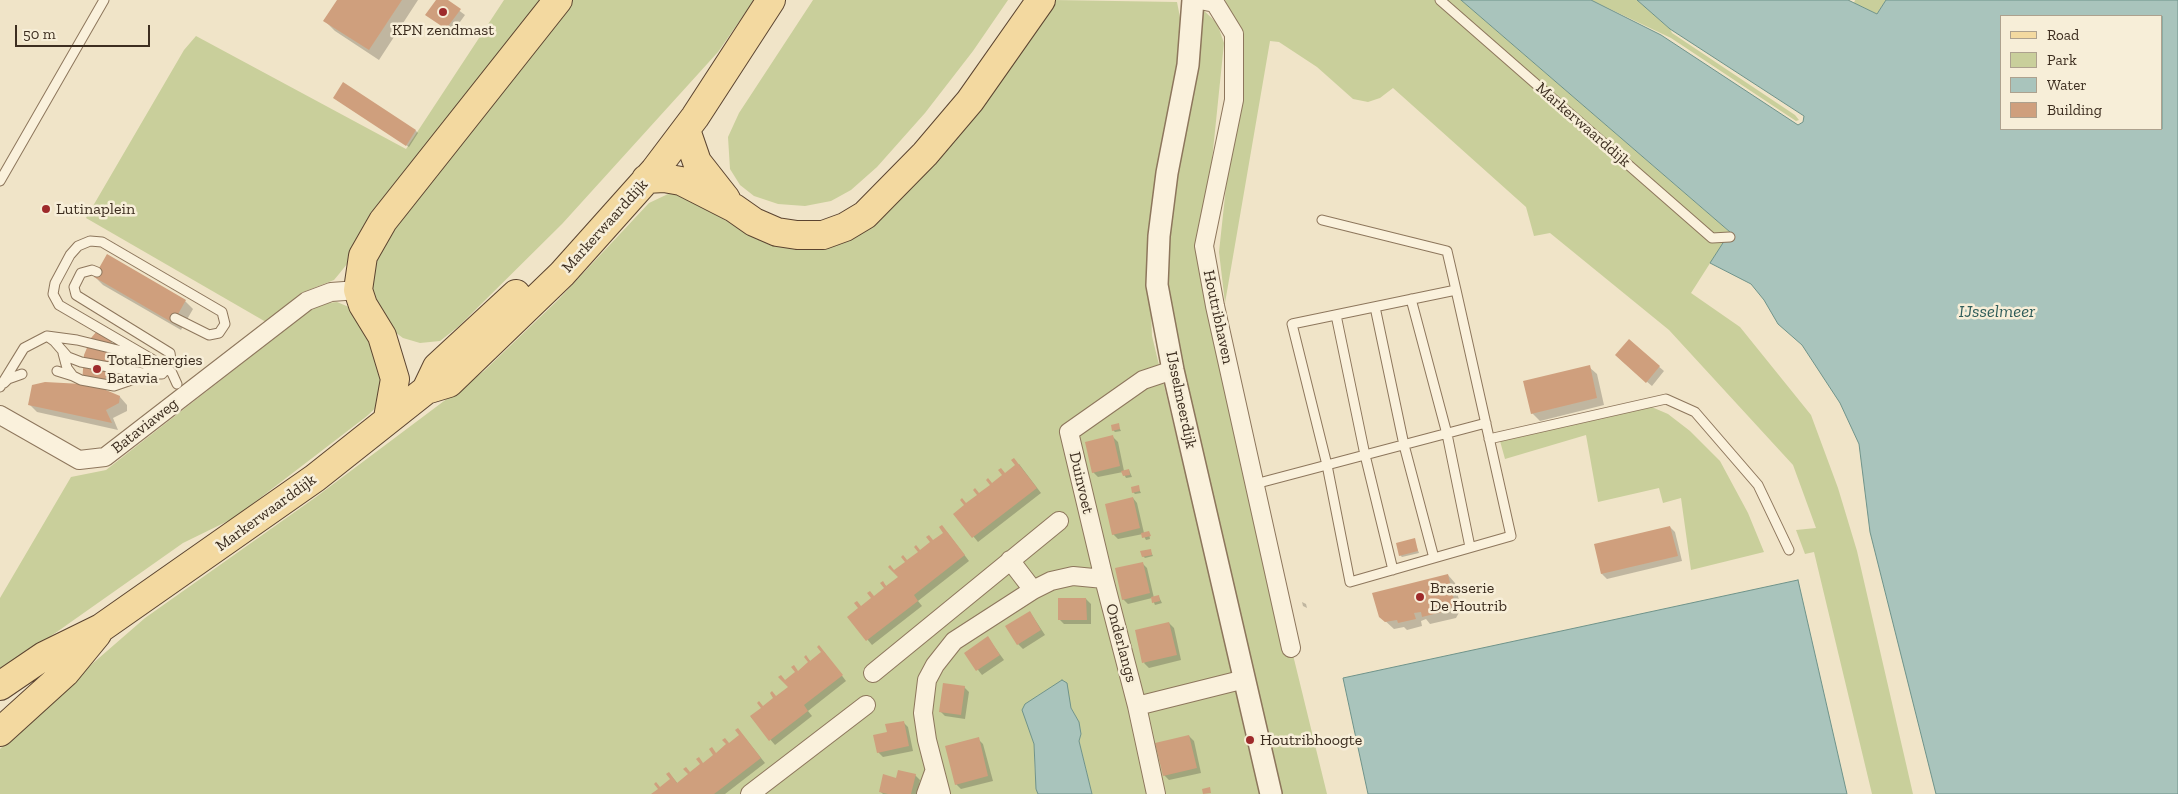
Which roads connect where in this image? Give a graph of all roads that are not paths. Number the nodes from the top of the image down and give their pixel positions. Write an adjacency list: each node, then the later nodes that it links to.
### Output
1 (104, 0): 11 (lane)
2 (558, 0): 16 (main road)
3 (771, 0): 8 (main road, Markerwaarddijk)
4 (1193, 0): 25 (street, IJsselmeerdijk)
5 (1200, 0): 42 (street, Houtribhaven)
6 (1440, 0): 14 (lane, Markerwaarddijk)
7 (1040, 1): 12 (main road)
8 (751, 29): 9 (main road, Markerwaarddijk); 33 (main road, Markerwaarddijk)
9 (686, 130): 10 (main road, Markerwaarddijk); 12 (main road)
10 (646, 179): 12 (main road); 33 (main road, Markerwaarddijk)
11 (0, 181)
12 (734, 208)
13 (1322, 220): 17 (lane)
14 (1730, 237)
15 (97, 272): 27 (lane)
16 (358, 290): 23 (main road); 32 (street, Bataviaweg)
17 (1456, 290): 18 (lane); 36 (lane)
18 (1412, 299): 19 (lane); 37 (lane)
19 (1375, 307): 20 (lane); 39 (lane)
20 (1336, 315): 40 (lane); 41 (lane)
21 (175, 318): 27 (lane)
22 (47, 336): 24 (lane); 27 (lane); 31 (lane)
23 (382, 336): 33 (main road); 35 (main road)
24 (63, 353): 29 (lane); 30 (lane)
25 (1174, 370): 49 (street, Duinvoet); 54 (street, IJsselmeerdijk)
26 (57, 371): 30 (lane)
27 (165, 371): 29 (lane); 32 (lane)
28 (22, 374): 31 (lane)
29 (148, 374): 30 (lane)
30 (73, 376)
31 (0, 387)
32 (183, 388): 34 (street, Bataviaweg)
33 (426, 390): 35 (main road, Markerwaarddijk)
34 (0, 415)
35 (388, 418): 51 (main road, Markerwaarddijk)
36 (1486, 424): 37 (lane); 38 (lane)
37 (1446, 434): 39 (lane); 44 (lane)
38 (1489, 439): 44 (lane); 45 (lane)
39 (1404, 445): 40 (lane); 46 (lane)
40 (1365, 455): 41 (lane); 48 (lane)
41 (1327, 465): 42 (lane); 48 (lane)
42 (1255, 484): 52 (street, Houtribhaven)
43 (1059, 521): 47 (street, Duinvoet)
44 (1470, 547): 46 (lane)
45 (1789, 550)
46 (1434, 558): 48 (lane)
47 (1010, 560): 50 (street); 53 (street, Duinvoet)
48 (1393, 570)
49 (1104, 579): 50 (street); 57 (street, Onderlangs)
50 (1033, 590): 59 (street)
51 (101, 628): 55 (main road, Markerwaarddijk); 58 (main road, Markerwaarddijk)
52 (1291, 648)
53 (873, 672)
54 (1244, 679): 57 (street); 64 (street, IJsselmeerdijk)
55 (0, 686)
56 (866, 705): 60 (street)
57 (1137, 706): 63 (street, Onderlangs)
58 (1, 732)
59 (934, 772): 61 (street); 62 (street)
60 (750, 794)
61 (926, 794)
62 (941, 794)
63 (1156, 794)
64 (1271, 794)

